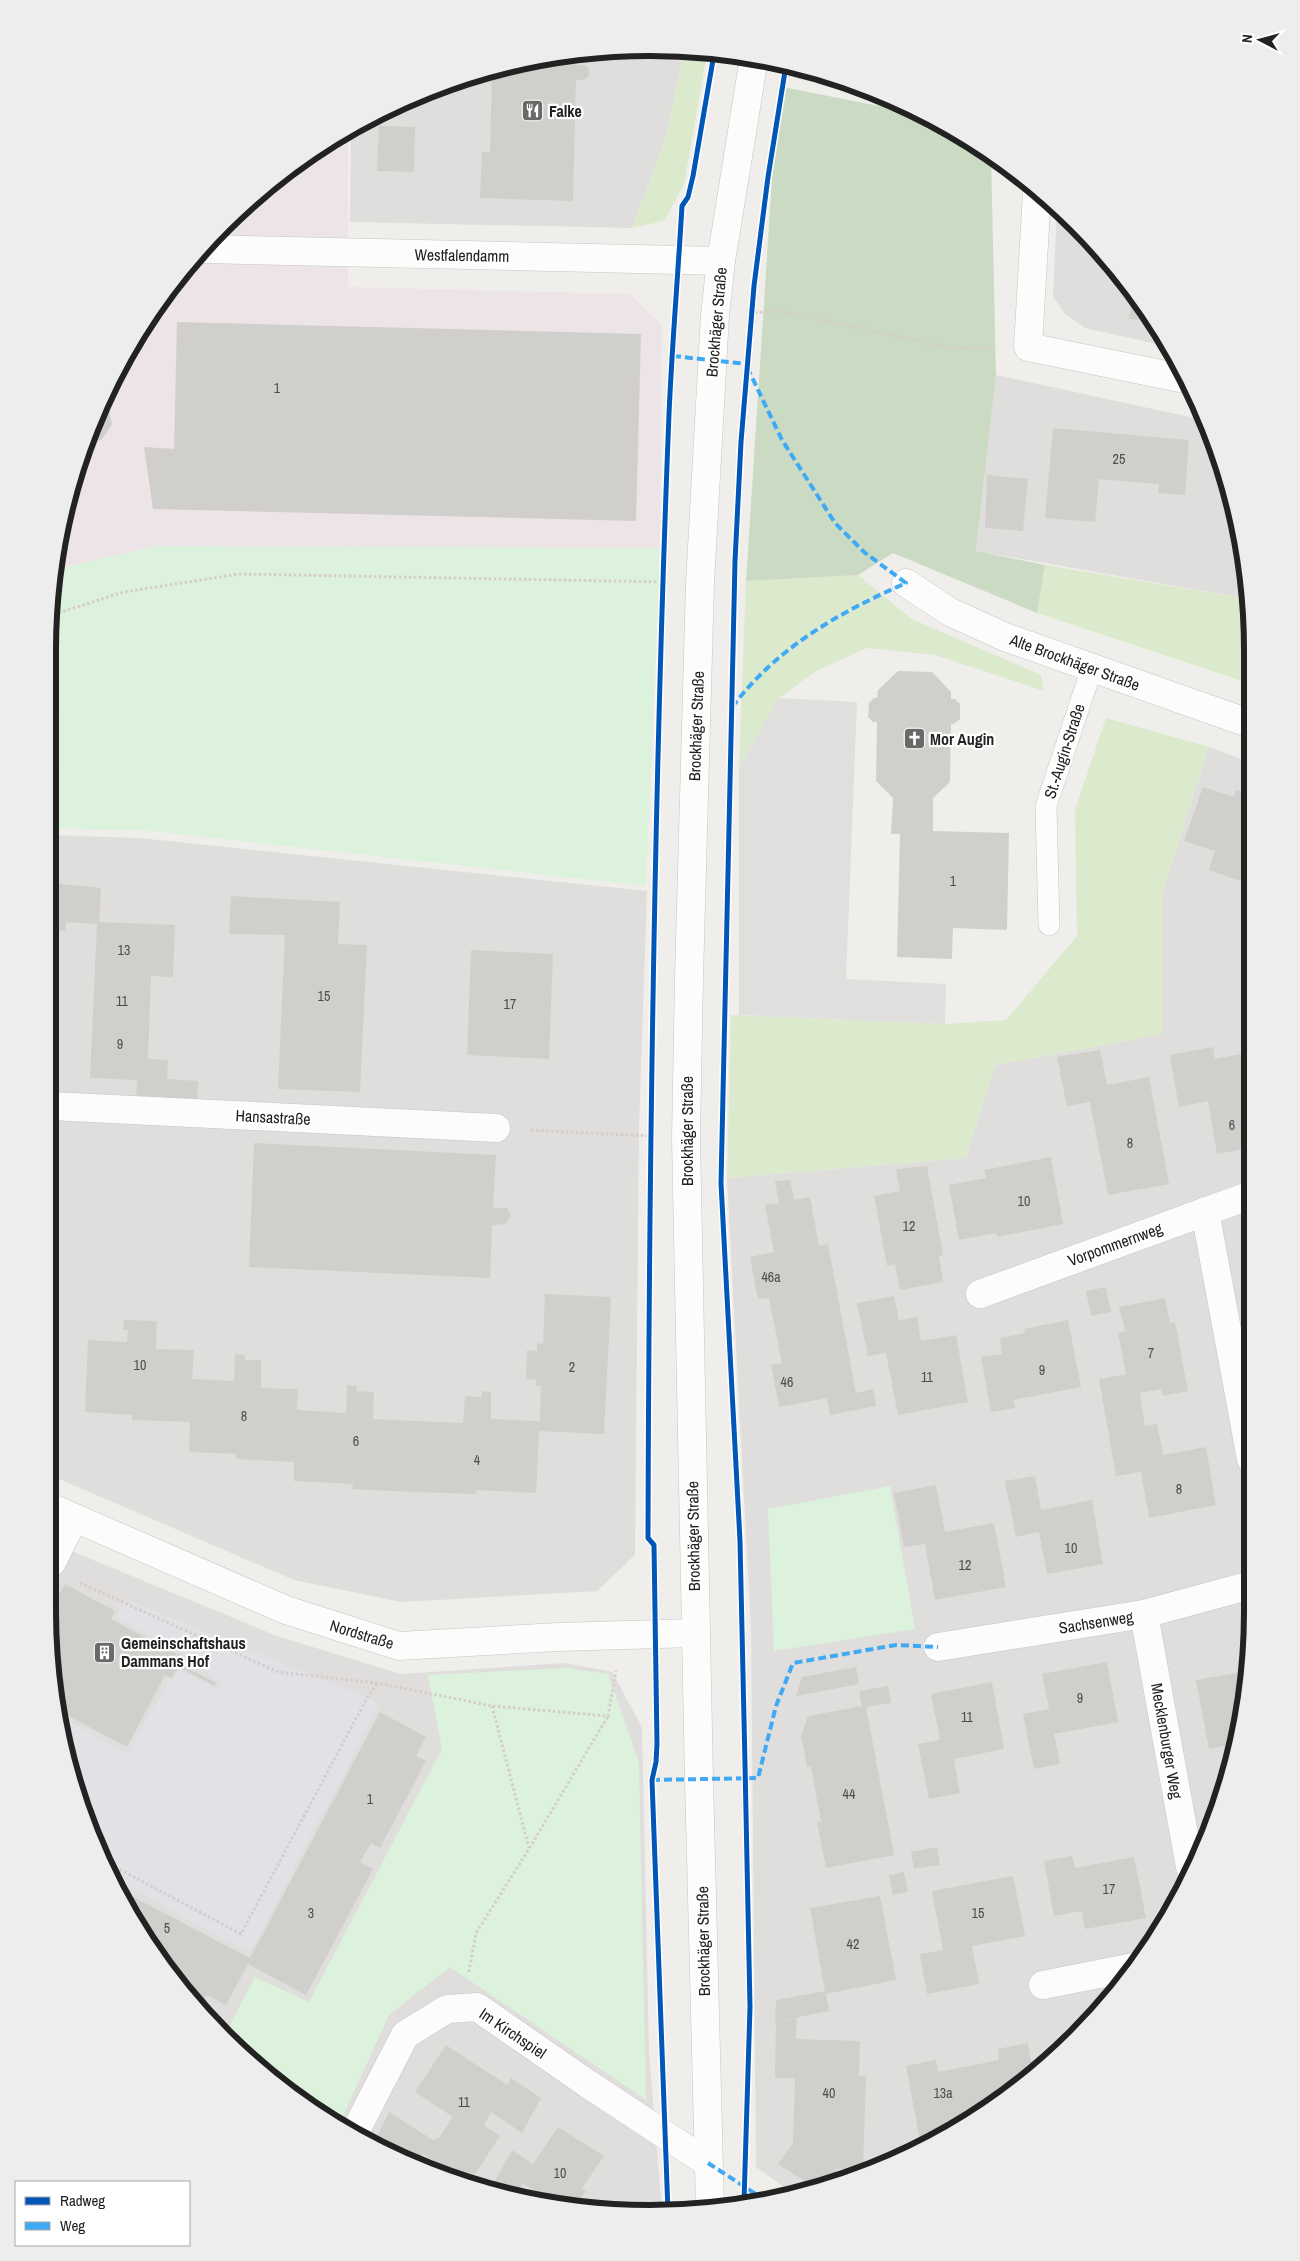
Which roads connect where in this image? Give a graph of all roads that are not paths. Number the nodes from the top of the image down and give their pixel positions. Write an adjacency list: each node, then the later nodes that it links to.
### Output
1 (753, 66): 4 (street, Brockhäger Straße)
2 (1037, 200): 5 (street)
3 (212, 250): 4 (street, Westfalendamm)
4 (721, 261): 20 (street, Brockhäger Straße)
5 (1178, 378)
6 (906, 583): 7 (street, Alte Brockhäger Straße)
7 (1092, 668): 8 (street, Alte Brockhäger Straße); 9 (lane, St.-Augin-Straße)
8 (1244, 722)
9 (1049, 925)
10 (56, 1106): 11 (street, Hansastraße)
11 (496, 1128)
12 (1244, 1197): 13 (street, Vorpommernweg)
13 (1205, 1211): 14 (street, Vorpommernweg); 15 (street)
14 (980, 1294)
15 (1244, 1421)
16 (63, 1513): 17 (street); 20 (street, Nordstraße)
17 (56, 1544)
18 (1244, 1587): 19 (street, Sachsenweg)
19 (1144, 1614): 21 (street, Sachsenweg); 22 (street, Mecklenburger Weg)
20 (695, 1633): 26 (street, Brockhäger Straße)
21 (938, 1647)
22 (1189, 1861)
23 (1123, 1969): 24 (street)
24 (1043, 1985)
25 (357, 2127): 26 (street, Im Kirchspiel)
26 (708, 2163): 27 (street, Brockhäger Straße)
27 (710, 2201)

